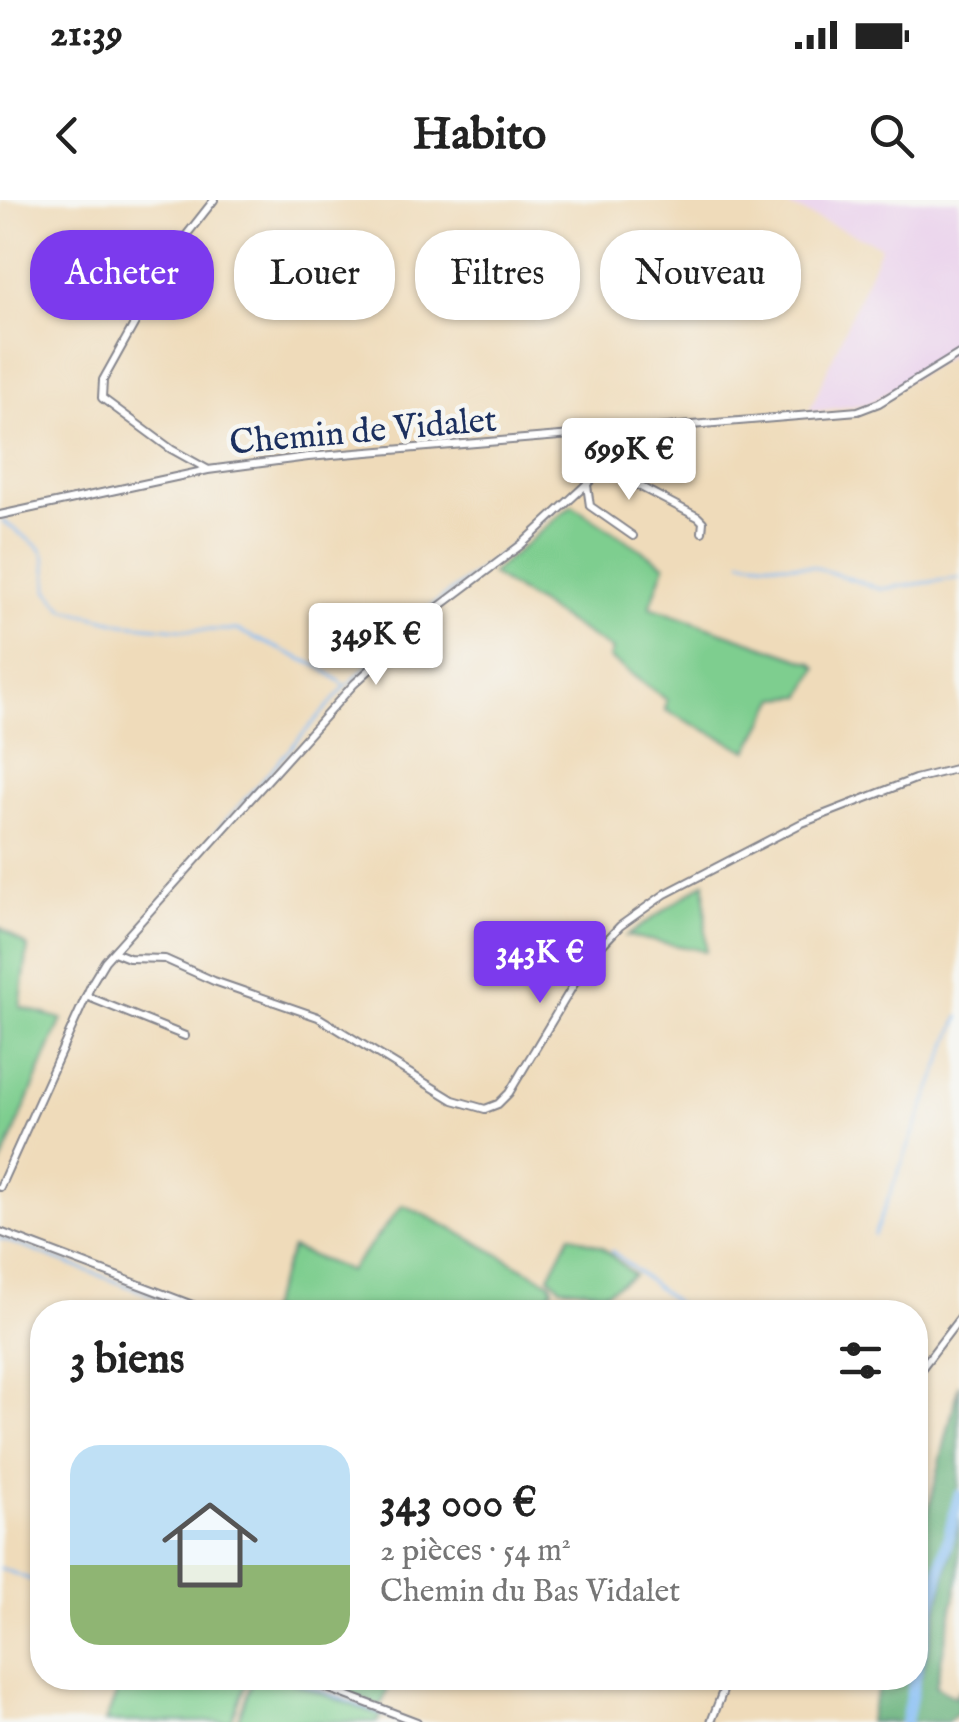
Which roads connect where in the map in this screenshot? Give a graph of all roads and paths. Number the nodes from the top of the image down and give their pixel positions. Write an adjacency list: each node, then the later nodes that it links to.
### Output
1 (214, 200): 5 (street)
2 (959, 354): 3 (street, Chemin de Vidalet)
3 (645, 430): 4 (street); 5 (street, Chemin de Vidalet)
4 (614, 458): 6 (street); 8 (street)
5 (208, 470): 7 (street, Chemin de Vidalet)
6 (587, 484): 9 (street); 11 (street)
7 (0, 515)
8 (702, 532)
9 (633, 536)
10 (959, 768): 11 (street)
11 (114, 952): 12 (street)
12 (86, 996): 13 (street); 14 (street)
13 (185, 1036)
14 (0, 1188)
15 (0, 1232): 16 (street)
16 (178, 1300)
17 (959, 1319): 18 (street)
18 (928, 1359)
19 (333, 1690): 21 (street)
20 (724, 1690): 22 (street)
21 (417, 1722)
22 (712, 1722)

